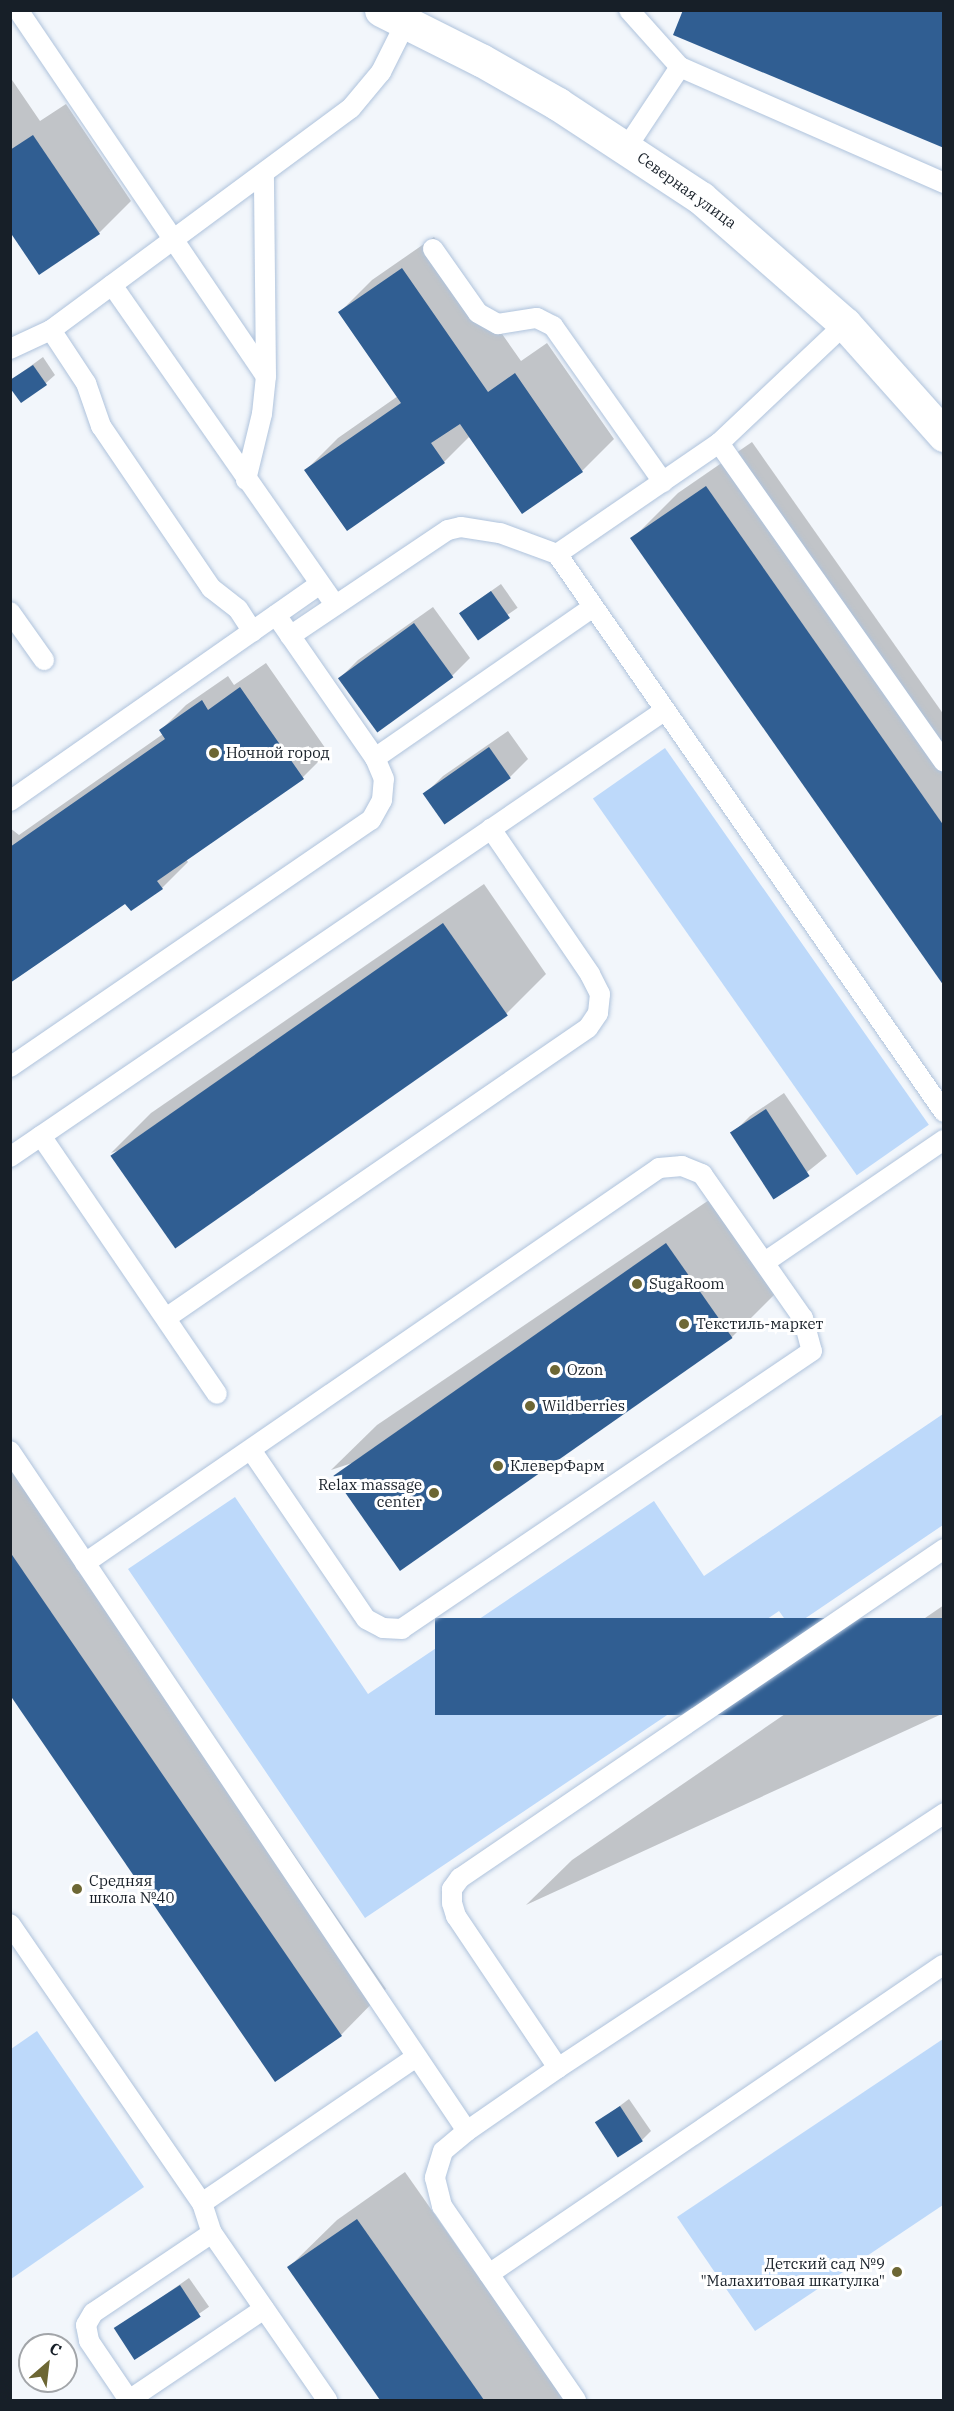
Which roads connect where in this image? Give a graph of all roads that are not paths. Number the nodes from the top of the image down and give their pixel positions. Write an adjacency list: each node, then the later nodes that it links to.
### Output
1 (18, 10): 8 (lane)
2 (629, 10): 4 (lane)
3 (393, 16): 5 (main road, Северная улица); 6 (lane)
4 (680, 67): 5 (lane); 7 (lane)
5 (627, 147): 11 (main road, Северная улица)
6 (264, 175): 8 (lane); 14 (lane)
7 (944, 183)
8 (174, 240): 10 (lane); 14 (lane)
9 (433, 249): 18 (lane)
10 (112, 285): 12 (lane); 17 (lane)
11 (846, 324): 15 (main road, Северная улица); 16 (lane)
12 (51, 330): 13 (lane); 25 (lane)
13 (12, 345)
14 (266, 376): 17 (lane)
15 (944, 435)
16 (719, 443): 18 (lane); 30 (lane)
17 (246, 480): 20 (lane)
18 (663, 482): 19 (lane)
19 (557, 554): 21 (lane); 22 (lane)
20 (320, 584): 21 (lane); 24 (lane)
21 (335, 605): 26 (lane)
22 (593, 607): 28 (lane); 29 (lane)
23 (10, 612): 27 (lane)
24 (276, 615): 25 (lane); 26 (lane)
25 (253, 632): 31 (lane)
26 (291, 636): 29 (lane)
27 (44, 660)
28 (664, 711): 32 (lane); 34 (lane)
29 (375, 758): 33 (lane)
30 (944, 762)
31 (10, 801)
32 (490, 829): 35 (lane); 39 (lane)
33 (10, 1067)
34 (944, 1112)
35 (41, 1136): 37 (lane); 39 (lane)
36 (944, 1140): 38 (lane)
37 (10, 1157)
38 (765, 1262): 41 (lane); 41 (lane)
39 (166, 1318): 40 (lane)
40 (217, 1394)
41 (250, 1450): 44 (lane)
42 (10, 1451): 44 (lane)
43 (944, 1549): 49 (lane)
44 (85, 1563): 48 (lane)
45 (944, 1813): 49 (lane)
46 (10, 1924): 51 (lane)
47 (943, 1965): 53 (lane)
48 (416, 2057): 50 (lane); 51 (lane)
49 (558, 2068): 50 (lane)
50 (467, 2131): 53 (lane)
51 (202, 2203): 52 (lane)
52 (212, 2233): 54 (lane); 54 (lane)
53 (489, 2274): 56 (lane)
54 (264, 2309): 55 (lane)
55 (327, 2400)
56 (576, 2400)

